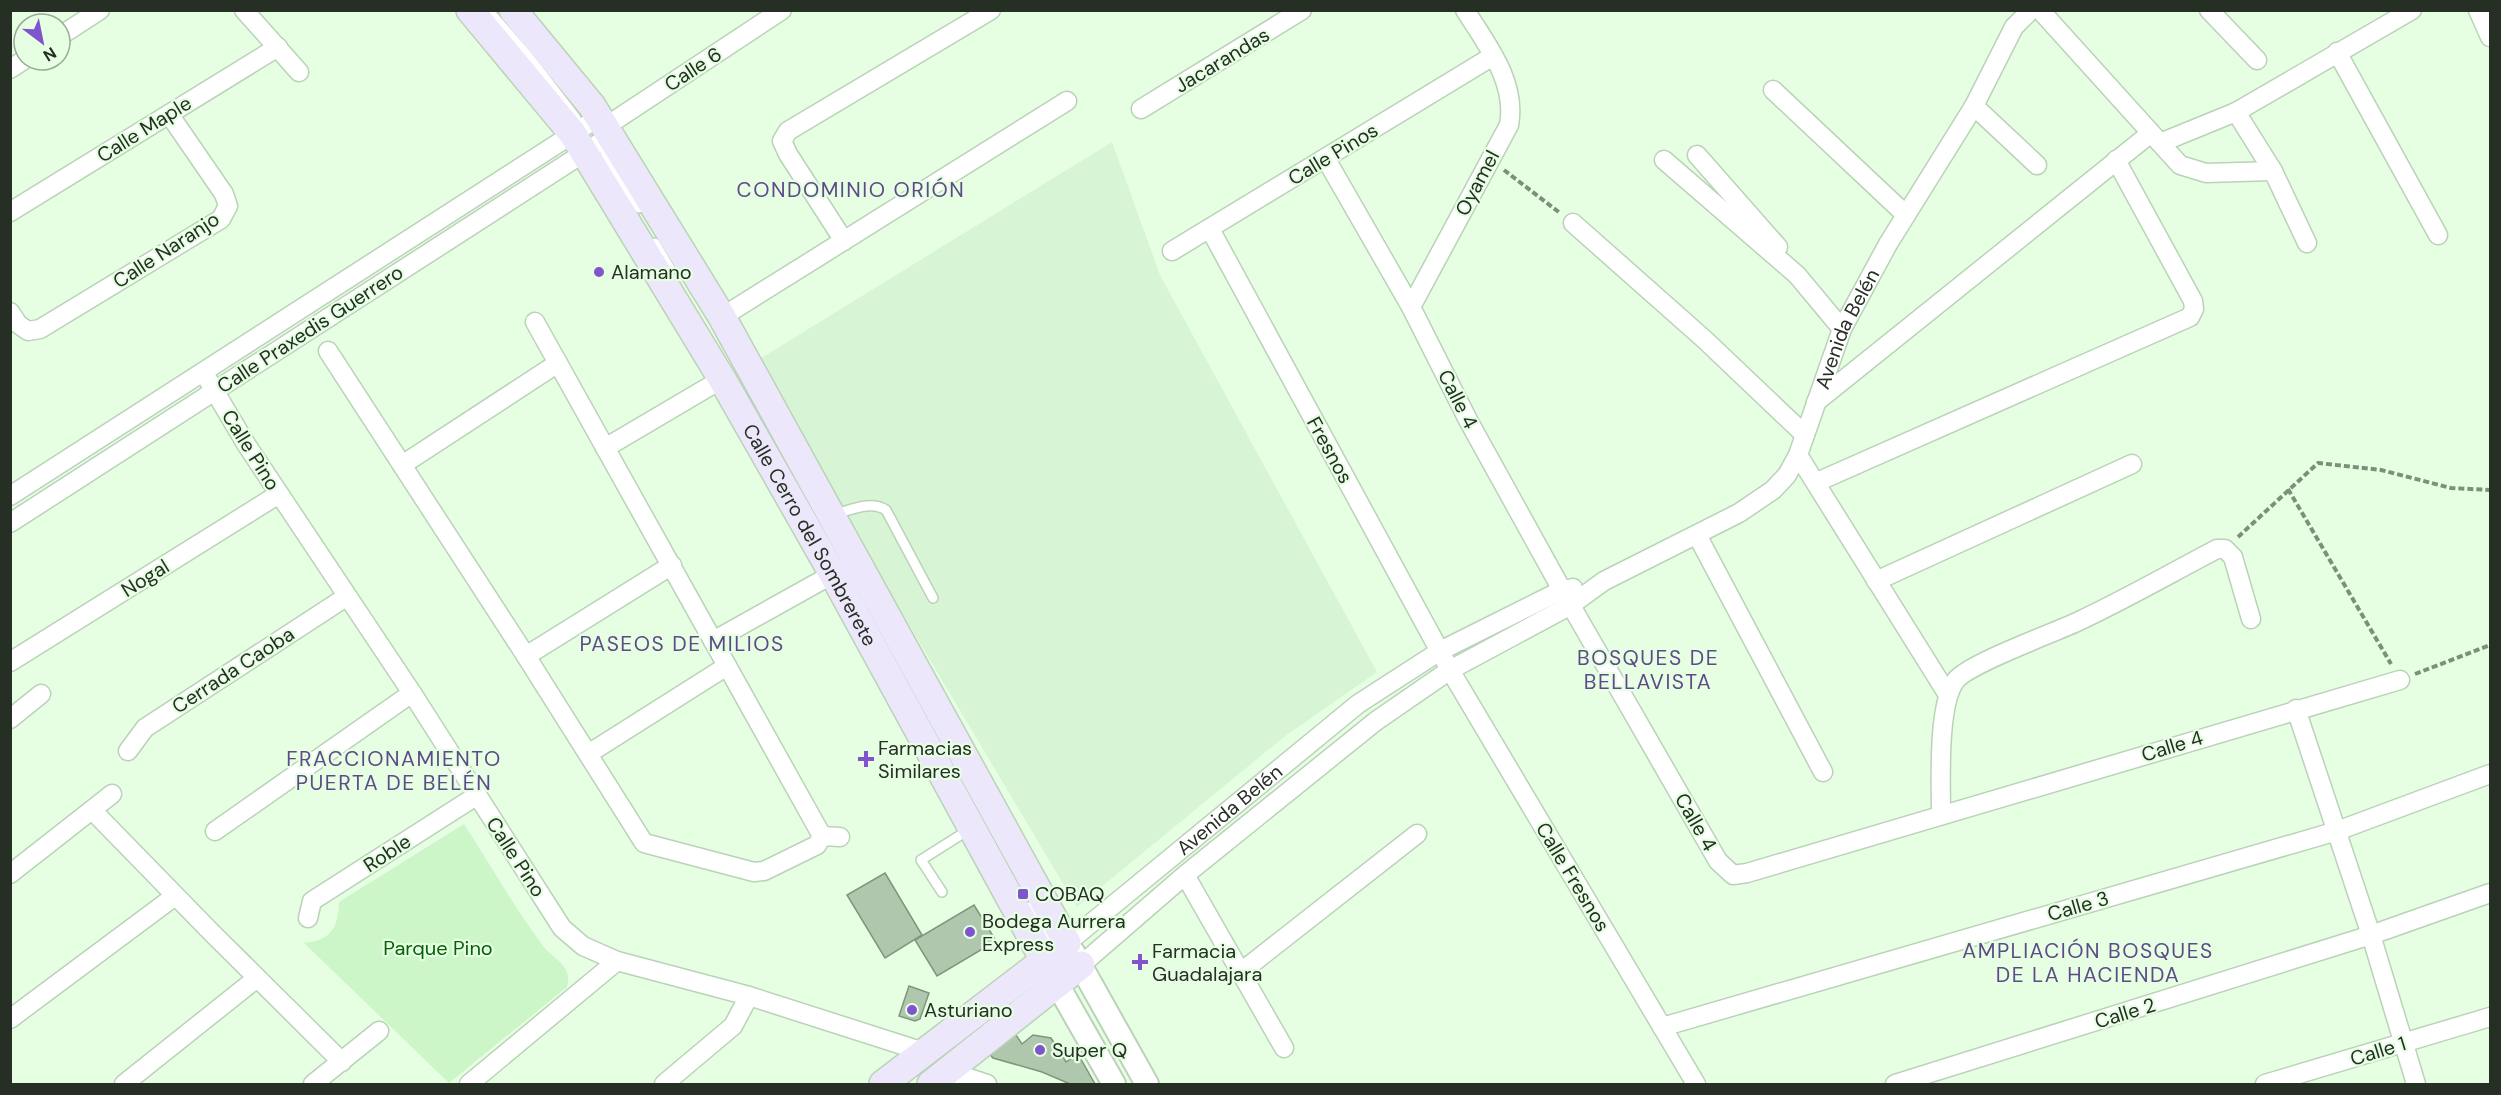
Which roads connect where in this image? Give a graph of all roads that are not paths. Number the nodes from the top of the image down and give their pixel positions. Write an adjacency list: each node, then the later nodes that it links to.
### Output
1 (100, 10): 17 (street)
2 (243, 10): 19 (street)
3 (470, 10): 30 (main road, Calle Cerro del Sombrerete)
4 (488, 10): 30 (lane)
5 (499, 10): 30 (lane)
6 (513, 10): 30 (main road, Calle Cerro del Sombrerete)
7 (782, 10): 30 (street, Calle 6)
8 (991, 10): 45 (street)
9 (1302, 10): 27 (street, Jacarandas)
10 (1465, 10): 21 (street, Oyamel)
11 (2031, 10): 16 (street, Avenida Belén)
12 (2040, 10): 31 (street)
13 (2209, 10): 22 (street)
14 (2412, 10): 20 (street)
15 (2478, 10): 18 (street)
16 (2016, 19): 26 (street, Avenida Belén)
17 (72, 28)
18 (2490, 37)
19 (278, 46): 23 (street); 29 (street, Calle Maple)
20 (2337, 52): 28 (street); 43 (street)
21 (1493, 56): 33 (street, Calle Pinos); 50 (street, Oyamel)
22 (2258, 60)
23 (300, 72)
24 (1773, 90): 39 (street)
25 (1067, 101): 45 (street)
26 (1974, 106): 36 (street); 39 (street, Avenida Belén)
27 (1141, 109)
28 (2236, 112): 31 (street); 37 (street)
29 (169, 114): 38 (street, Calle Maple); 51 (street, Calle Naranjo)
30 (593, 134): 40 (lane); 52 (main road, Calle Cerro del Sombrerete); 57 (main road, Calle Cerro del Sombrerete); 58 (street, Calle Praxedis Guerrero); 59 (street, Calle Praxedis Guerrero); 113 (lane)
31 (2155, 138): 35 (street); 37 (street)
32 (1697, 155): 48 (street)
33 (1326, 159): 42 (street, Calle Pinos); 50 (street, Calle 4)
34 (1664, 160): 48 (street)
35 (2116, 160): 60 (street); 66 (street)
36 (2037, 165)
37 (2274, 171): 46 (street)
38 (10, 212)
39 (1906, 215): 54 (street, Avenida Belén)
40 (639, 218)
41 (1573, 223): 61 (street)
42 (1210, 229): 47 (street, Calle Pinos); 80 (street, Fresnos)
43 (2438, 235)
44 (652, 238): 49 (lane)
45 (844, 242): 52 (street)
46 (2307, 243)
47 (1172, 251)
48 (1797, 275): 54 (street)
49 (675, 277)
50 (1412, 307): 77 (street, Calle 4)
51 (10, 312)
52 (722, 317): 69 (main road, Calle Cerro del Sombrerete)
53 (535, 322): 56 (street)
54 (1842, 329): 60 (street, Avenida Belén)
55 (328, 351): 65 (street)
56 (558, 363): 62 (street); 65 (street)
57 (724, 371): 62 (street); 73 (main road, Calle Cerro del Sombrerete); 91 (lane)
58 (204, 373): 59 (street, Calle Pino); 68 (street, Calle Praxedis Guerrero)
59 (215, 391): 67 (street, Calle Pino); 70 (street, Calle Praxedis Guerrero)
60 (1814, 403): 61 (street, Avenida Belén)
61 (1805, 435): 63 (street, Avenida Belén)
62 (605, 448): 72 (street)
63 (1798, 454): 66 (street); 71 (street, Avenida Belén)
64 (2132, 464): 74 (street)
65 (402, 465): 81 (street)
66 (1817, 482): 74 (street)
67 (279, 494): 75 (street, Calle Pino); 82 (street, Nogal)
68 (10, 496)
69 (833, 515): 76 (lane); 113 (main road, Calle Cerro del Sombrerete)
70 (10, 523)
71 (1697, 535): 77 (street, Avenida Belén); 94 (street)
72 (672, 565): 79 (street); 81 (street)
73 (833, 574): 79 (street); 100 (main road, Calle Cerro del Sombrerete)
74 (1876, 581): 88 (street)
75 (346, 597): 86 (street, Calle Pino); 92 (street, Cerrada Caoba)
76 (933, 598)
77 (1567, 598): 80 (street, Avenida Belén); 84 (street, Avenida Belén); 99 (street, Calle 4)
78 (2251, 619): 88 (street)
79 (713, 641): 83 (street)
80 (1440, 651): 84 (street, Fresnos); 113 (street, Avenida Belén)
81 (526, 656): 93 (street)
82 (10, 662)
83 (727, 666): 93 (street); 93 (street)
84 (1450, 670): 105 (street, Avenida Belén); 119 (street, Calle Fresnos)
85 (2400, 680): 89 (street, Calle 4)
86 (412, 693): 97 (street, Calle Pino); 101 (street)
87 (41, 694): 90 (street)
88 (1948, 695): 99 (street)
89 (2296, 709): 99 (street, Calle 4); 102 (street)
90 (10, 719)
91 (926, 721)
92 (128, 751)
93 (588, 754)
94 (1823, 772)
95 (2490, 774): 102 (street, Calle 3)
96 (112, 794): 98 (street)
97 (476, 796): 110 (street, Roble); 112 (street, Calle Pino)
98 (93, 810): 104 (street); 109 (street)
99 (1941, 815)
100 (972, 828): 106 (lane); 113 (main road, Calle Cerro del Sombrerete)
101 (215, 831)
102 (2337, 831): 111 (street); 119 (street, Calle 3)
103 (1417, 834): 114 (street)
104 (10, 874)
105 (1185, 875): 113 (street, Avenida Belén); 114 (street)
106 (942, 892)
107 (2490, 893): 111 (street, Calle 2)
108 (1023, 894): 113 (lane)
109 (175, 896): 115 (street); 118 (street)
110 (308, 918)
111 (2371, 935): 121 (street); 134 (street, Calle 2)
112 (617, 961): 116 (street, Calle Pino); 127 (street)
113 (1056, 963): 124 (main road, Avenida Belén); 124 (lane); 131 (street, Calle Cerro del Sombrerete); 132 (street, Calle Cerro del Sombrerete)
114 (1241, 972): 122 (street)
115 (257, 978): 123 (street); 125 (street)
116 (749, 996): 124 (street, Calle Pino); 128 (street)
117 (2490, 1017): 121 (street, Calle 1)
118 (10, 1019)
119 (1662, 1027): 133 (street, Calle Fresnos)
120 (379, 1031): 123 (street)
121 (2404, 1043): 135 (street, Calle 1); 136 (street)
122 (1284, 1048)
123 (342, 1062): 126 (street)
124 (932, 1071): 129 (main road, Avenida Belén); 130 (street, Calle Pino)
125 (124, 1084)
126 (313, 1084)
127 (469, 1084)
128 (664, 1084)
129 (883, 1084)
130 (987, 1084)
131 (1114, 1084)
132 (1147, 1084)
133 (1696, 1084)
134 (1895, 1084)
135 (2265, 1084)
136 (2416, 1084)

